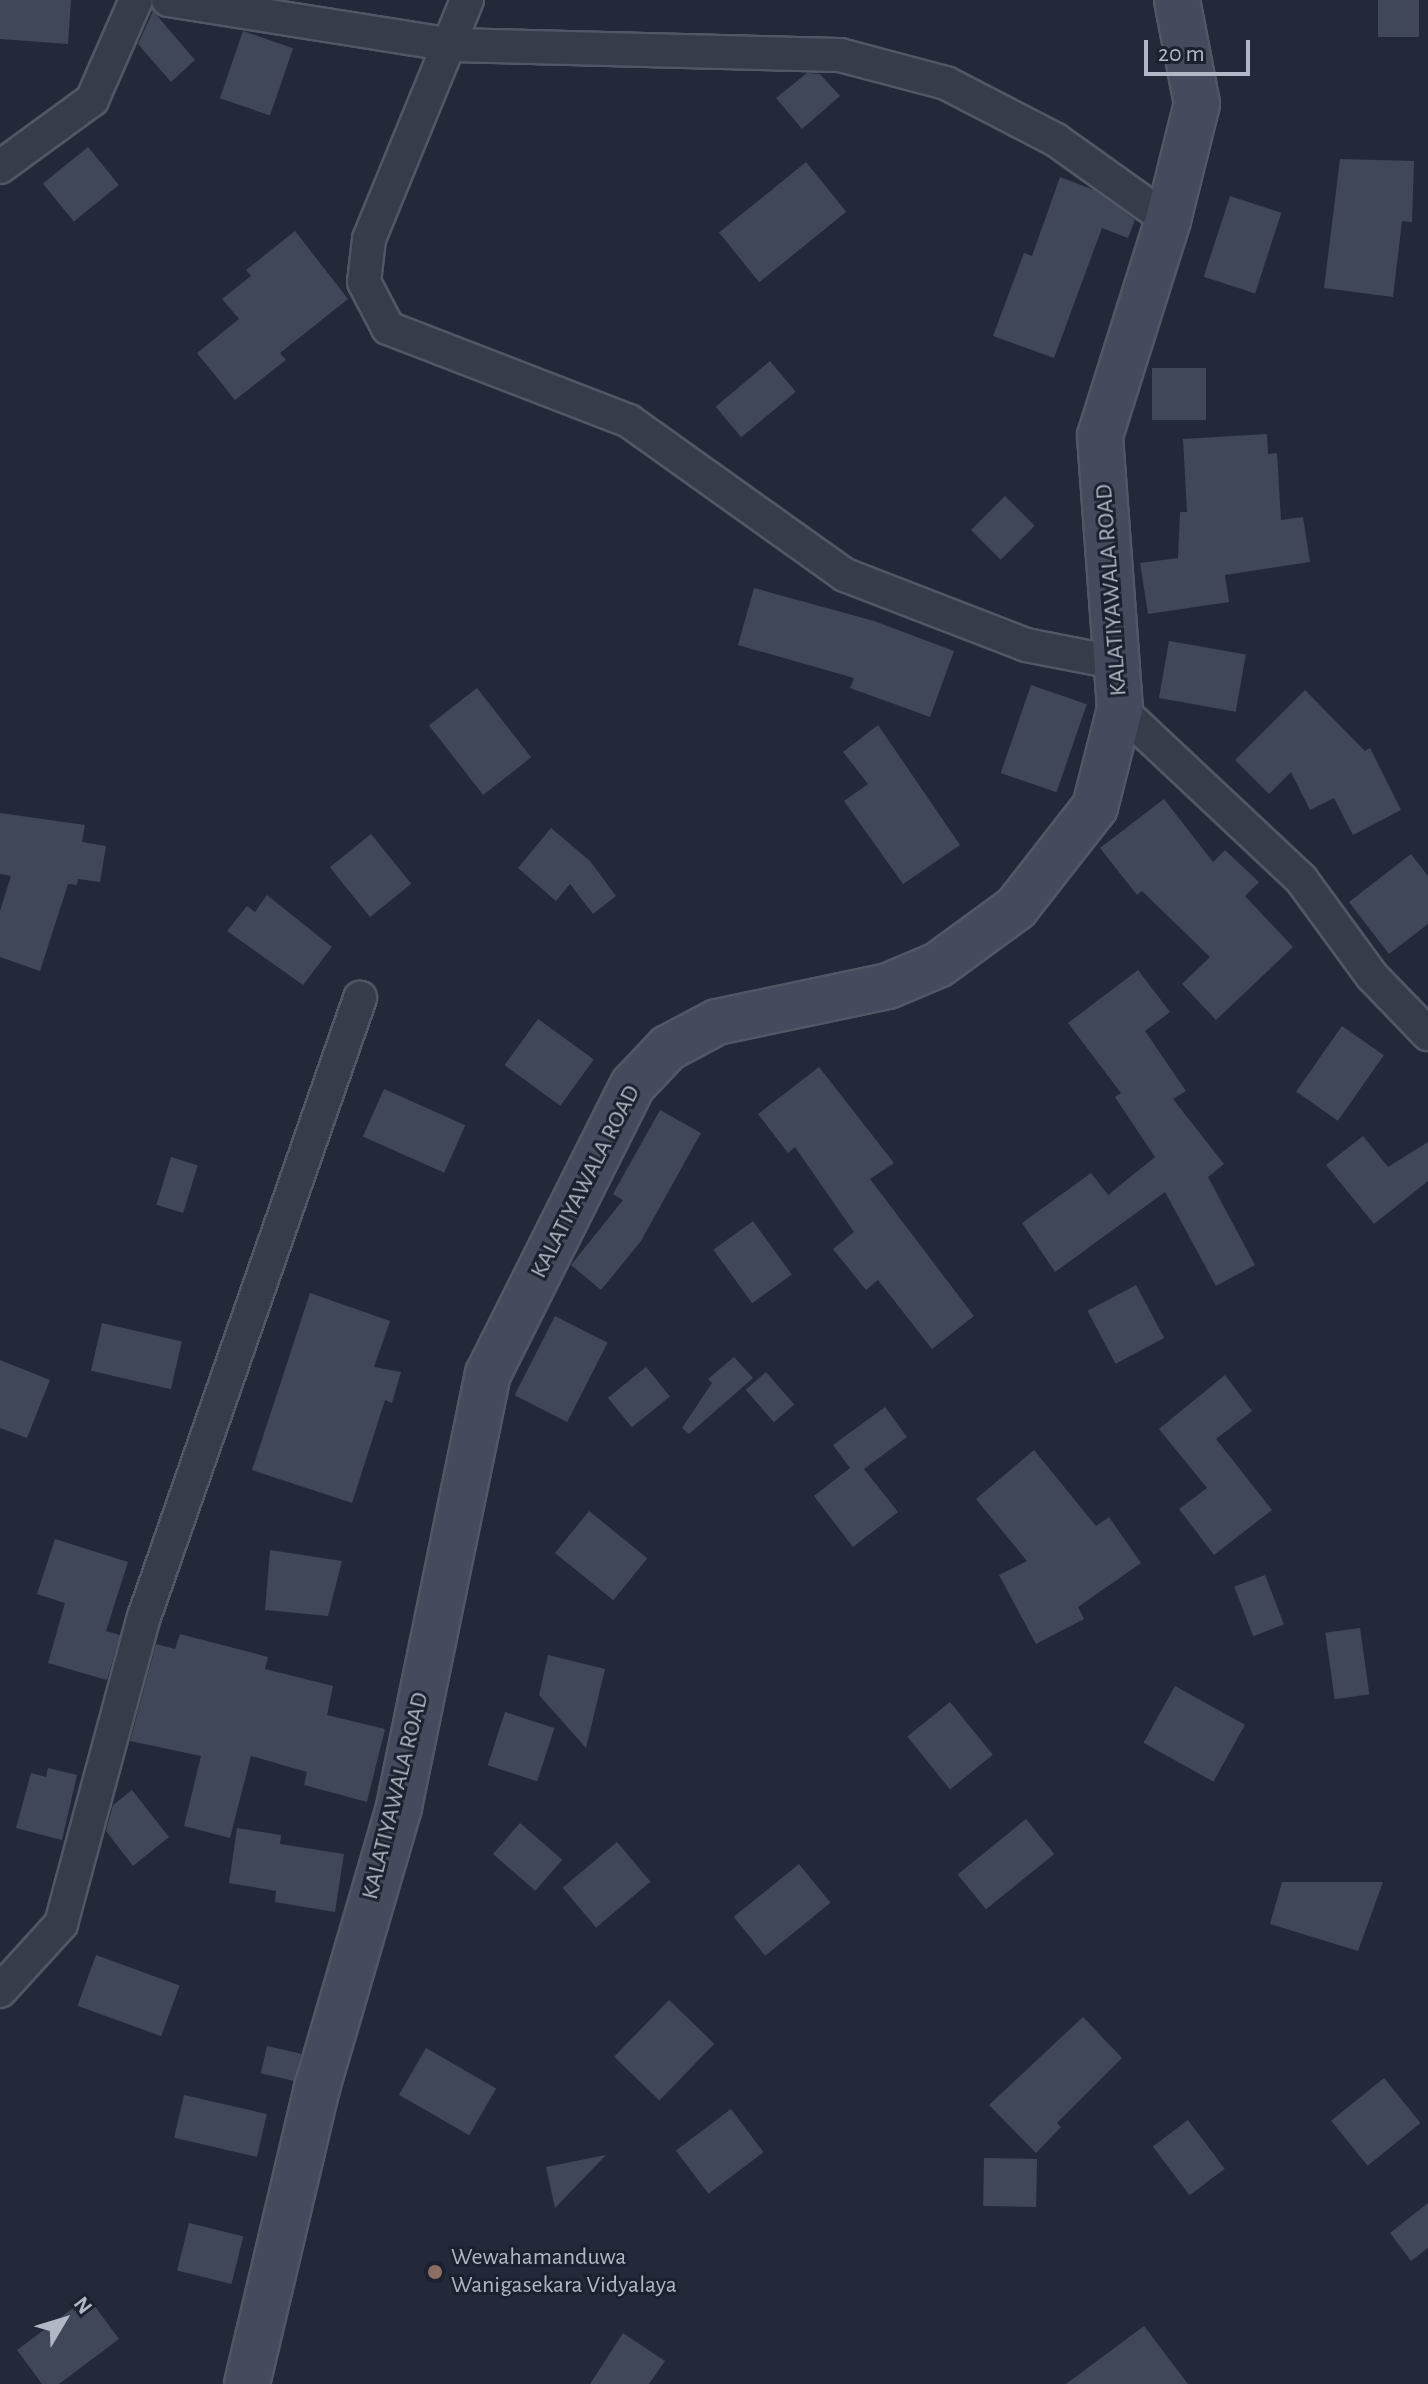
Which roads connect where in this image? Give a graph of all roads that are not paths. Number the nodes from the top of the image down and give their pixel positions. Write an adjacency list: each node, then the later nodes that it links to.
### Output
1 (136, 0): 6 (street)
2 (168, 0): 5 (street)
3 (467, 0): 5 (street)
4 (1177, 0): 7 (street, KALATIYAWALA ROAD)
5 (451, 45): 7 (street); 8 (street)
6 (0, 167)
7 (1168, 220): 8 (street, KALATIYAWALA ROAD)
8 (1119, 663): 9 (street, KALATIYAWALA ROAD)
9 (1120, 709): 11 (street); 13 (street, KALATIYAWALA ROAD)
10 (360, 998): 12 (street)
11 (1428, 1034)
12 (0, 1991)
13 (247, 2384)

